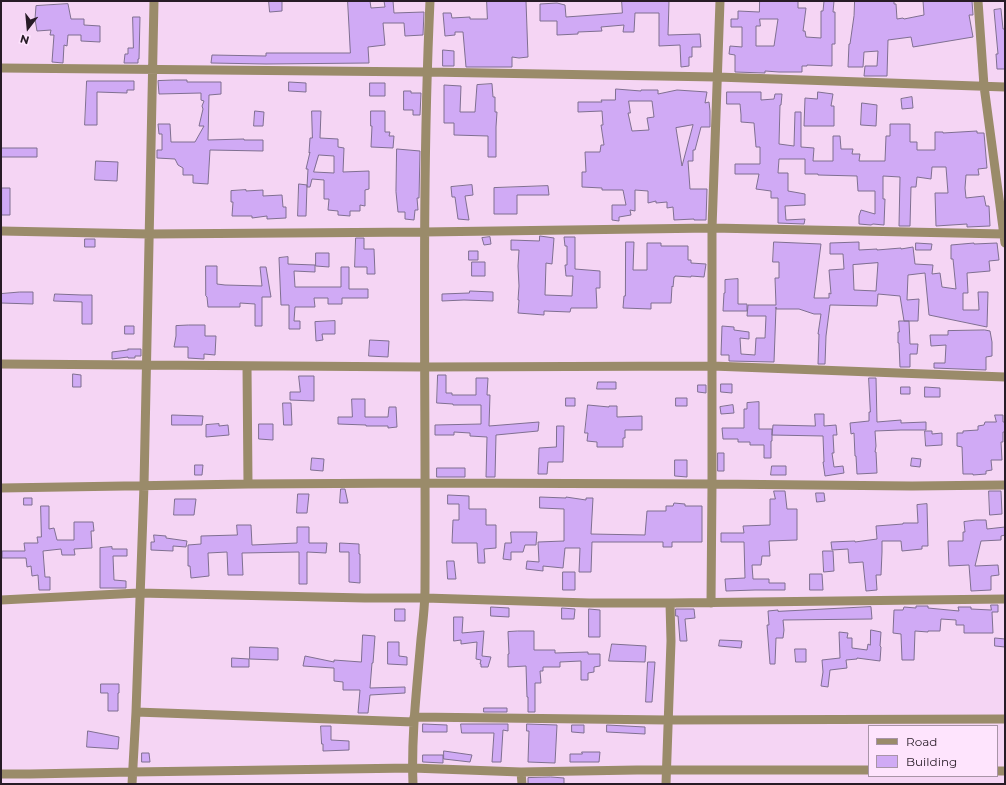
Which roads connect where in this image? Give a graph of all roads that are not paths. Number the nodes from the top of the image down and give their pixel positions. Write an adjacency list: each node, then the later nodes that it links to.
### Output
1 (154, 1): 6 (street)
2 (430, 1): 7 (street)
3 (720, 1): 8 (street)
4 (978, 1): 9 (street)
5 (1, 68): 6 (street)
6 (152, 70): 7 (street); 14 (street)
7 (427, 72): 8 (street); 13 (street)
8 (718, 76): 9 (street); 11 (street)
9 (984, 86): 10 (street); 15 (street)
10 (1005, 87)
11 (712, 228): 13 (street); 15 (street); 19 (street)
12 (1, 231): 14 (street)
13 (424, 232): 14 (street); 20 (street)
14 (149, 234): 17 (street)
15 (1004, 238)
16 (1, 364): 17 (street)
17 (146, 366): 18 (street); 25 (street)
18 (247, 366): 20 (street); 23 (street)
19 (712, 366): 20 (street); 21 (street); 24 (street)
20 (425, 367): 22 (street)
21 (1005, 377)
22 (425, 483): 23 (street); 24 (street); 29 (street)
23 (248, 484): 25 (street)
24 (712, 484): 26 (street); 33 (street)
25 (144, 485): 27 (street); 28 (street)
26 (1005, 485)
27 (1, 488)
28 (139, 593): 29 (street); 30 (street); 34 (street)
29 (425, 598): 32 (street); 36 (street)
30 (1, 600)
31 (1005, 600): 33 (street)
32 (670, 603): 33 (street); 37 (street)
33 (710, 603)
34 (136, 712): 36 (street); 41 (street)
35 (1005, 719): 37 (street)
36 (414, 720): 37 (street); 38 (street)
37 (668, 720): 39 (street)
38 (412, 768): 41 (street); 42 (street); 45 (street)
39 (666, 770): 40 (street); 42 (street); 47 (street)
40 (868, 770)
41 (132, 772): 43 (street); 44 (street)
42 (522, 772): 46 (street)
43 (1, 774)
44 (132, 784)
45 (413, 784)
46 (522, 784)
47 (666, 784)

